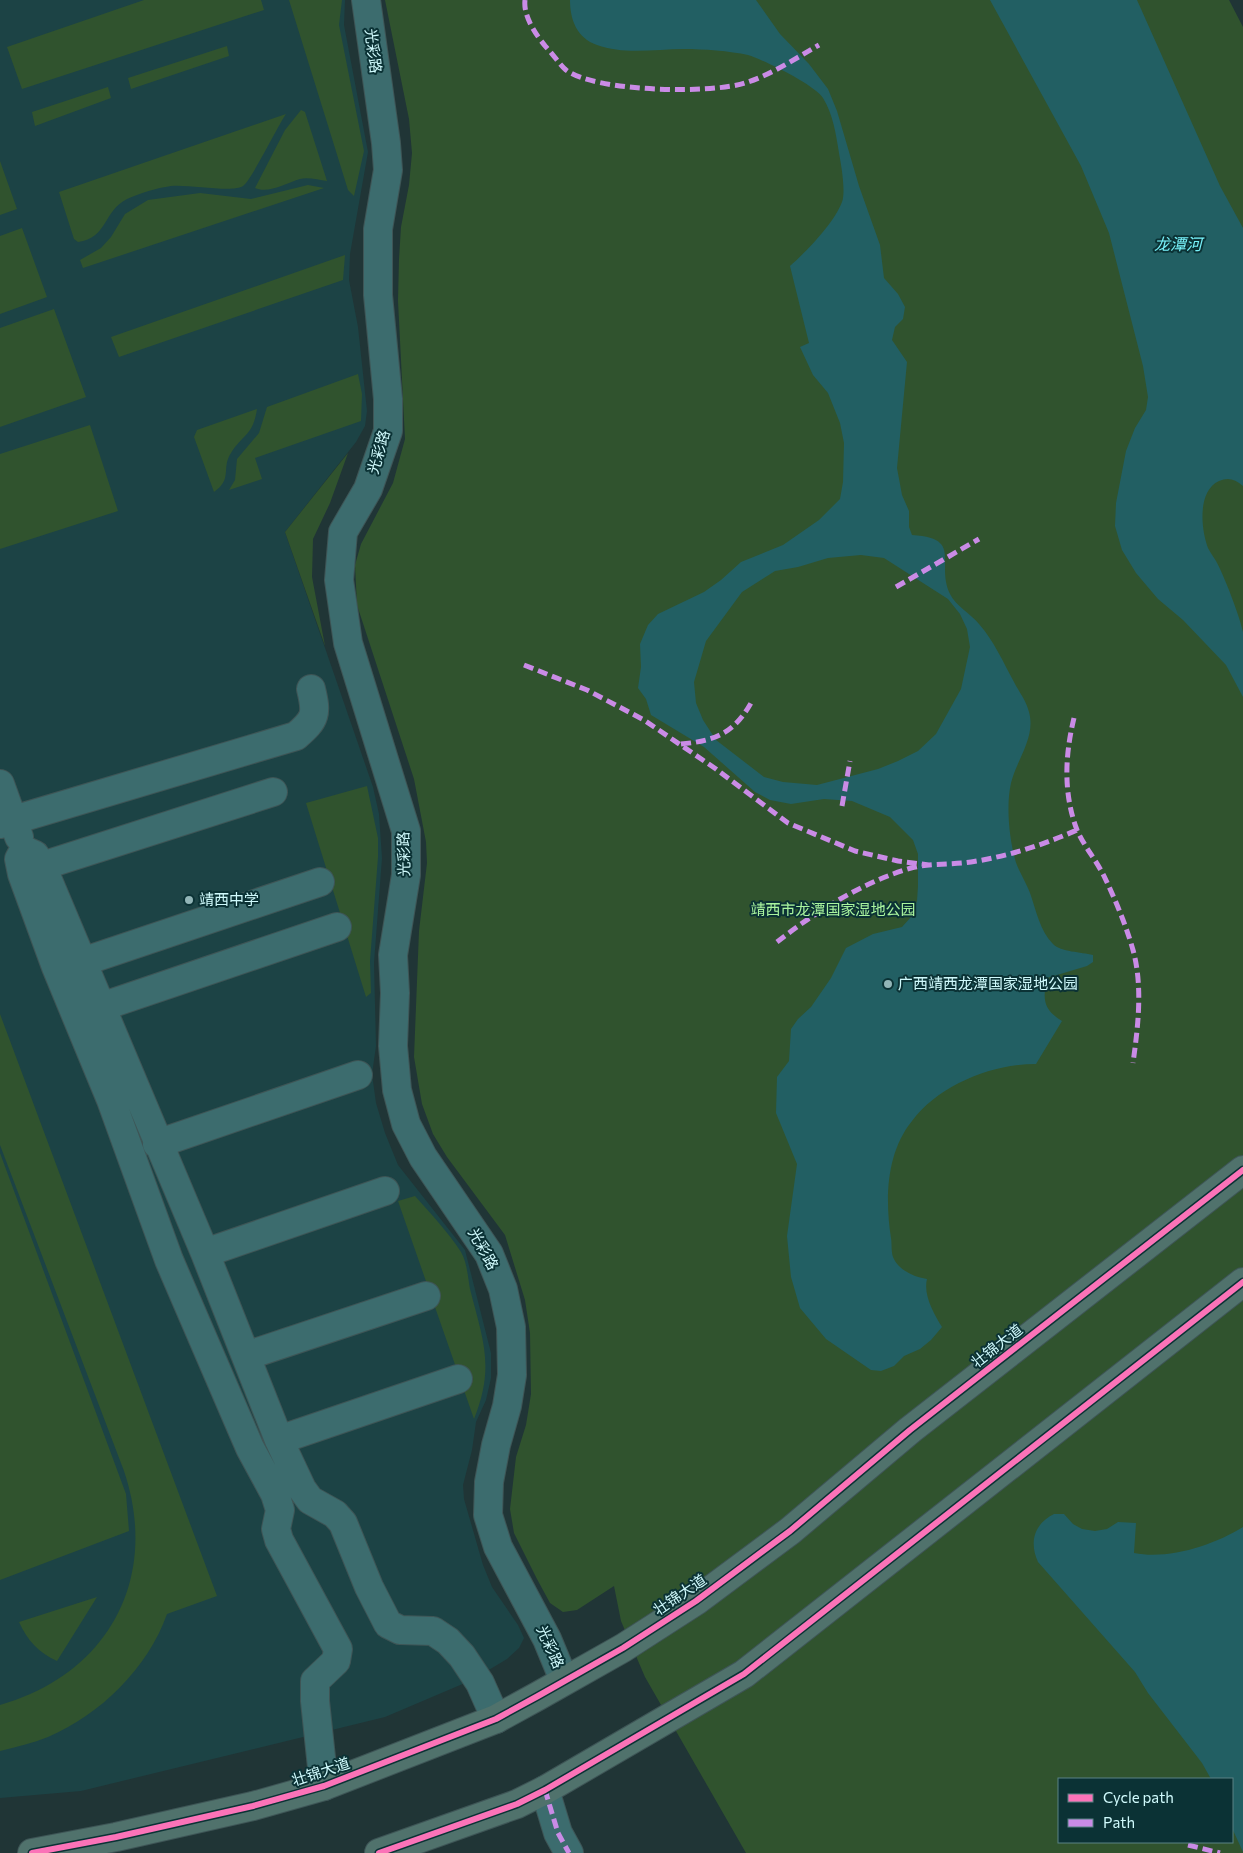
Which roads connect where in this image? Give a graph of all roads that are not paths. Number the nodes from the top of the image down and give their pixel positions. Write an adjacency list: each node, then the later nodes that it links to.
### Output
1 (366, 0): 21 (street, 光彩路)
2 (310, 689): 5 (street)
3 (0, 784): 5 (street)
4 (273, 792): 6 (street)
5 (7, 822): 6 (street)
6 (33, 858): 9 (street); 23 (street)
7 (320, 882): 9 (street)
8 (336, 927): 10 (street)
9 (82, 962): 10 (street)
10 (101, 1007): 12 (street)
11 (358, 1075): 12 (street)
12 (157, 1144): 15 (street)
13 (1243, 1170): 21 (main road, 壮锦大道)
14 (385, 1191): 15 (street)
15 (205, 1253): 18 (street)
16 (1243, 1282): 24 (main road)
17 (426, 1296): 18 (street)
18 (246, 1356): 20 (street)
19 (458, 1379): 20 (street)
20 (279, 1440): 22 (street)
21 (564, 1680): 22 (main road, 壮锦大道)
22 (496, 1719): 23 (main road, 壮锦大道)
23 (324, 1786): 25 (main road, 壮锦大道)
24 (545, 1790): 26 (main road); 27 (street)
25 (32, 1853)
26 (378, 1853)
27 (569, 1853)

